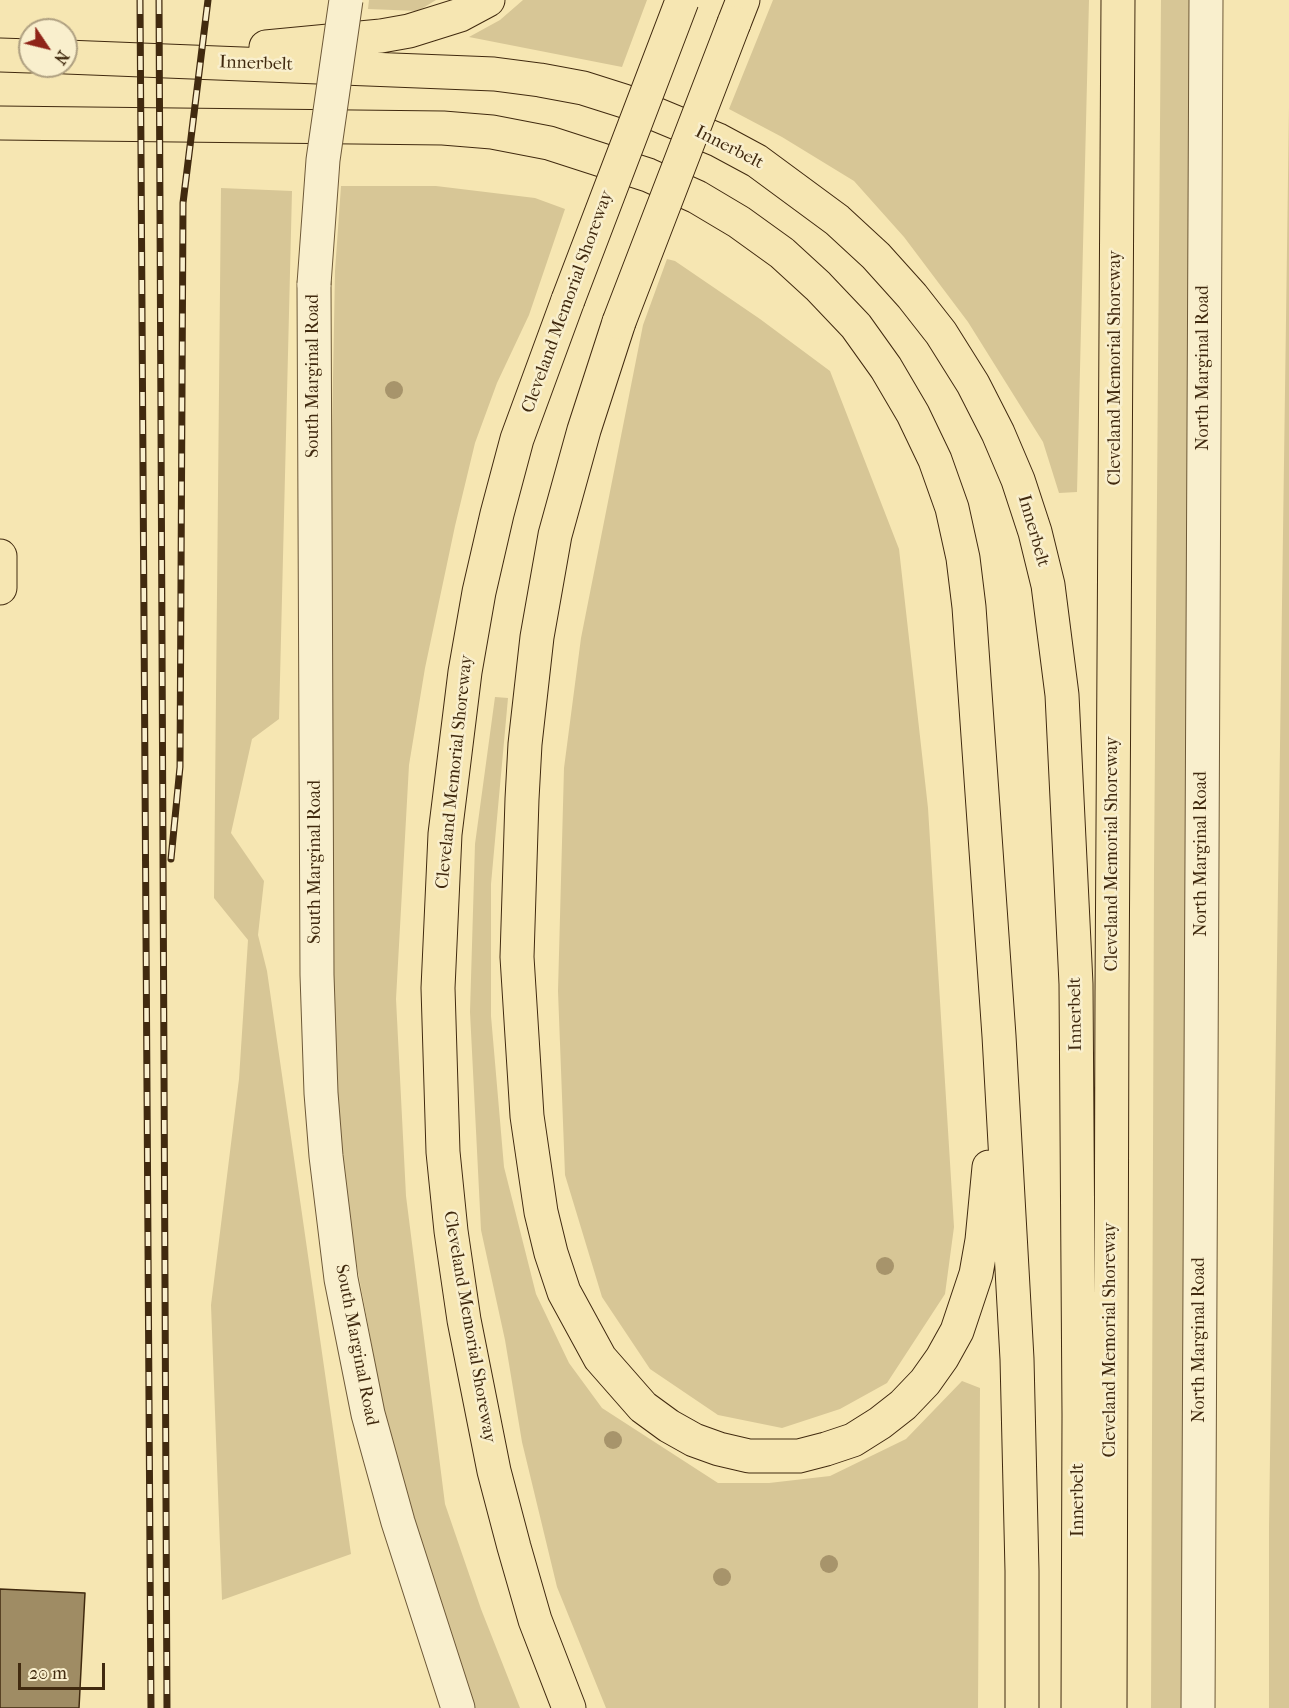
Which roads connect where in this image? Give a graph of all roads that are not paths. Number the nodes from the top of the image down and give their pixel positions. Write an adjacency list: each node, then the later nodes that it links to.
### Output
1 (346, 0): 15 (street, South Marginal Road, bridge)
2 (488, 0): 10 (highway)
3 (682, 0): 16 (highway, Cleveland Memorial Shoreway, bridge)
4 (1118, 0): 19 (highway, Cleveland Memorial Shoreway)
5 (1206, 0): 20 (street, North Marginal Road)
6 (739, 12): 14 (highway, bridge)
7 (0, 55): 8 (highway)
8 (18, 56)
9 (78, 57): 10 (highway, Innerbelt)
10 (133, 59): 18 (highway, Innerbelt)
11 (0, 123): 14 (highway)
12 (0, 556): 13 (highway)
13 (0, 588)
14 (999, 1036): 17 (highway)
15 (458, 1708)
16 (569, 1708)
17 (1022, 1708)
18 (1078, 1708)
19 (1110, 1708)
20 (1198, 1708)

